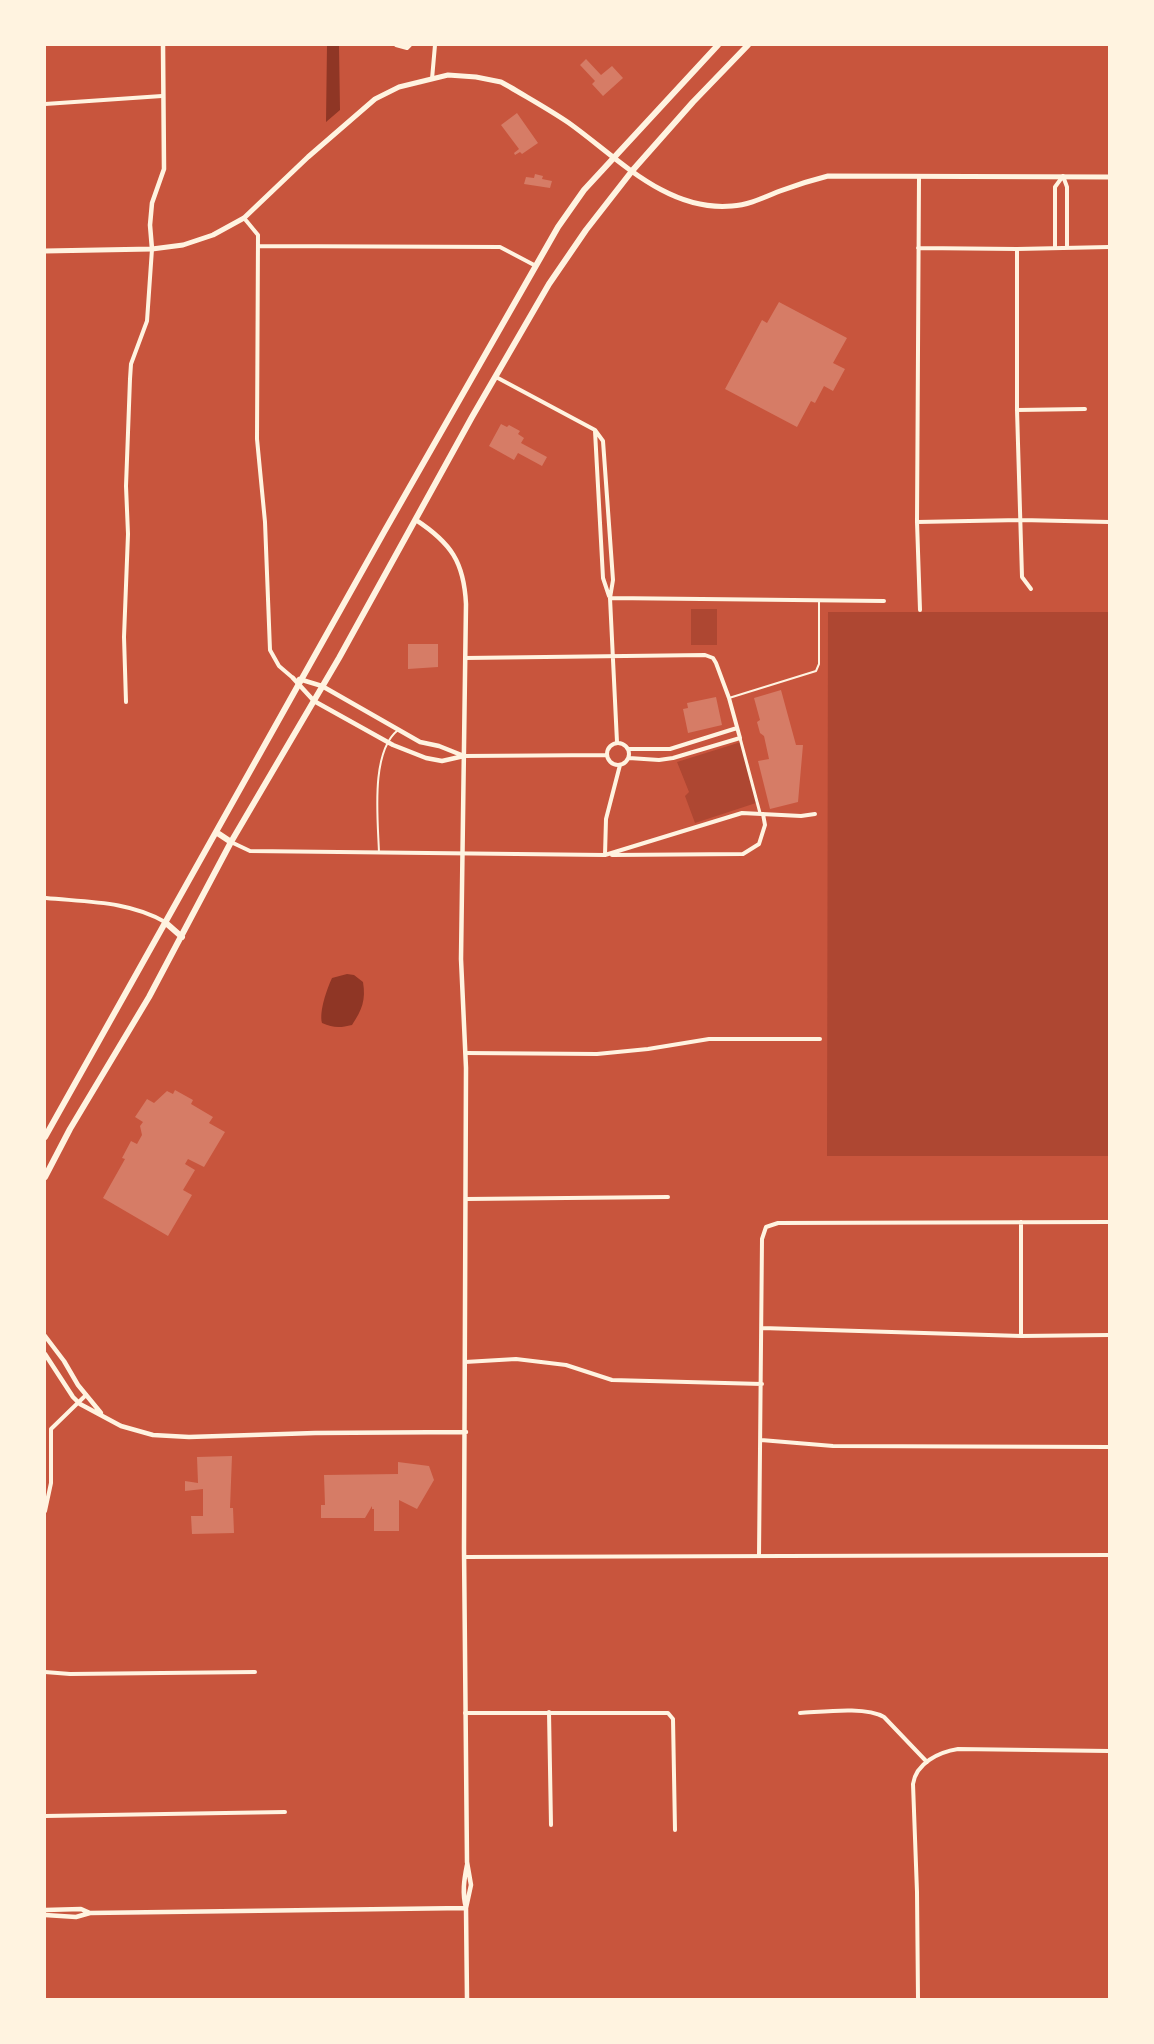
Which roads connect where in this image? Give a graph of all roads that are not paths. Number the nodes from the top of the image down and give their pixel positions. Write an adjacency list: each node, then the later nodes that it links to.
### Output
1 (164, 45): 8 (street)
2 (396, 45): 3 (street)
3 (410, 45)
4 (435, 45): 7 (street)
5 (718, 45): 10 (main road)
6 (748, 45): 11 (main road)
7 (432, 79): 10 (main road); 15 (main road)
8 (162, 96): 9 (street); 21 (street)
9 (45, 104)
10 (614, 158): 11 (main road); 24 (main road)
11 (632, 171): 13 (main road); 25 (main road)
12 (1063, 176): 13 (main road); 14 (main road); 19 (street); 20 (street)
13 (919, 177): 18 (street)
14 (1109, 177)
15 (244, 218): 16 (street); 21 (main road)
16 (258, 246): 24 (street); 40 (street)
17 (1109, 247): 20 (street)
18 (918, 248): 22 (street); 31 (street)
19 (1055, 248): 20 (street); 22 (street)
20 (1067, 248)
21 (152, 249): 23 (main road); 45 (street)
22 (1017, 249): 27 (street)
23 (45, 251)
24 (536, 266): 41 (main road)
25 (495, 376): 28 (street); 29 (main road)
26 (1085, 409): 27 (street)
27 (1017, 410): 30 (street)
28 (595, 430): 34 (street); 34 (street)
29 (416, 520): 39 (street); 42 (main road)
30 (1021, 520): 31 (street); 32 (street); 33 (street)
31 (917, 522): 37 (street)
32 (1109, 522)
33 (1031, 589)
34 (610, 598): 35 (street); 38 (street)
35 (819, 600): 36 (street); 43 (lane)
36 (884, 601)
37 (920, 610)
38 (611, 657): 39 (street); 43 (street); 50 (street)
39 (465, 658): 53 (street)
40 (293, 678): 41 (street)
41 (301, 683): 42 (street); 44 (street); 58 (main road)
42 (322, 686): 44 (main road); 47 (street)
43 (729, 698): 46 (street)
44 (314, 700): 49 (street); 59 (main road)
45 (126, 702)
46 (737, 728): 48 (street); 51 (street)
47 (398, 730): 49 (lane); 53 (street)
48 (740, 738): 54 (street); 56 (street)
49 (387, 742): 53 (street); 61 (lane)
50 (617, 742): 51 (street); 52 (street)
51 (629, 749): 54 (street)
52 (607, 754): 53 (street); 55 (street)
53 (464, 756): 60 (street)
54 (629, 758): 55 (street)
55 (620, 765): 62 (street)
56 (762, 814): 57 (street); 62 (street); 62 (street)
57 (815, 814)
58 (216, 832): 59 (main road); 64 (main road)
59 (231, 842): 61 (street); 65 (main road)
60 (463, 852): 61 (street); 62 (street); 67 (street)
61 (379, 853)
62 (605, 855)
63 (46, 898): 64 (street)
64 (166, 923): 65 (main road); 68 (main road)
65 (182, 937): 69 (main road)
66 (820, 1039): 67 (street)
67 (466, 1053): 71 (street)
68 (45, 1137)
69 (45, 1177)
70 (668, 1197): 71 (street)
71 (466, 1199): 79 (street)
72 (1021, 1222): 73 (street); 74 (street); 76 (street)
73 (1109, 1222)
74 (762, 1328): 76 (street); 80 (street)
75 (1109, 1335): 76 (street)
76 (1021, 1336)
77 (45, 1337): 81 (street)
78 (45, 1354): 82 (street)
79 (465, 1362): 80 (street); 84 (street)
80 (762, 1384): 85 (street)
81 (86, 1395): 82 (street); 83 (street)
82 (77, 1401): 83 (street); 87 (street)
83 (102, 1416): 84 (street)
84 (466, 1432): 90 (street)
85 (761, 1440): 86 (street); 89 (street)
86 (1109, 1447)
87 (45, 1511)
88 (1109, 1555): 89 (street)
89 (759, 1556): 90 (street)
90 (464, 1557): 94 (street)
91 (45, 1672): 92 (street)
92 (255, 1672)
93 (549, 1712): 94 (street); 100 (street); 101 (street)
94 (465, 1713): 102 (street)
95 (800, 1713): 97 (street)
96 (1109, 1751): 97 (street)
97 (927, 1762): 107 (street)
98 (285, 1812): 99 (street)
99 (45, 1816)
100 (551, 1825)
101 (675, 1830)
102 (466, 1908): 104 (street); 106 (street)
103 (45, 1910): 104 (street)
104 (90, 1913): 105 (street)
105 (45, 1915)
106 (467, 1999)
107 (918, 1999)

